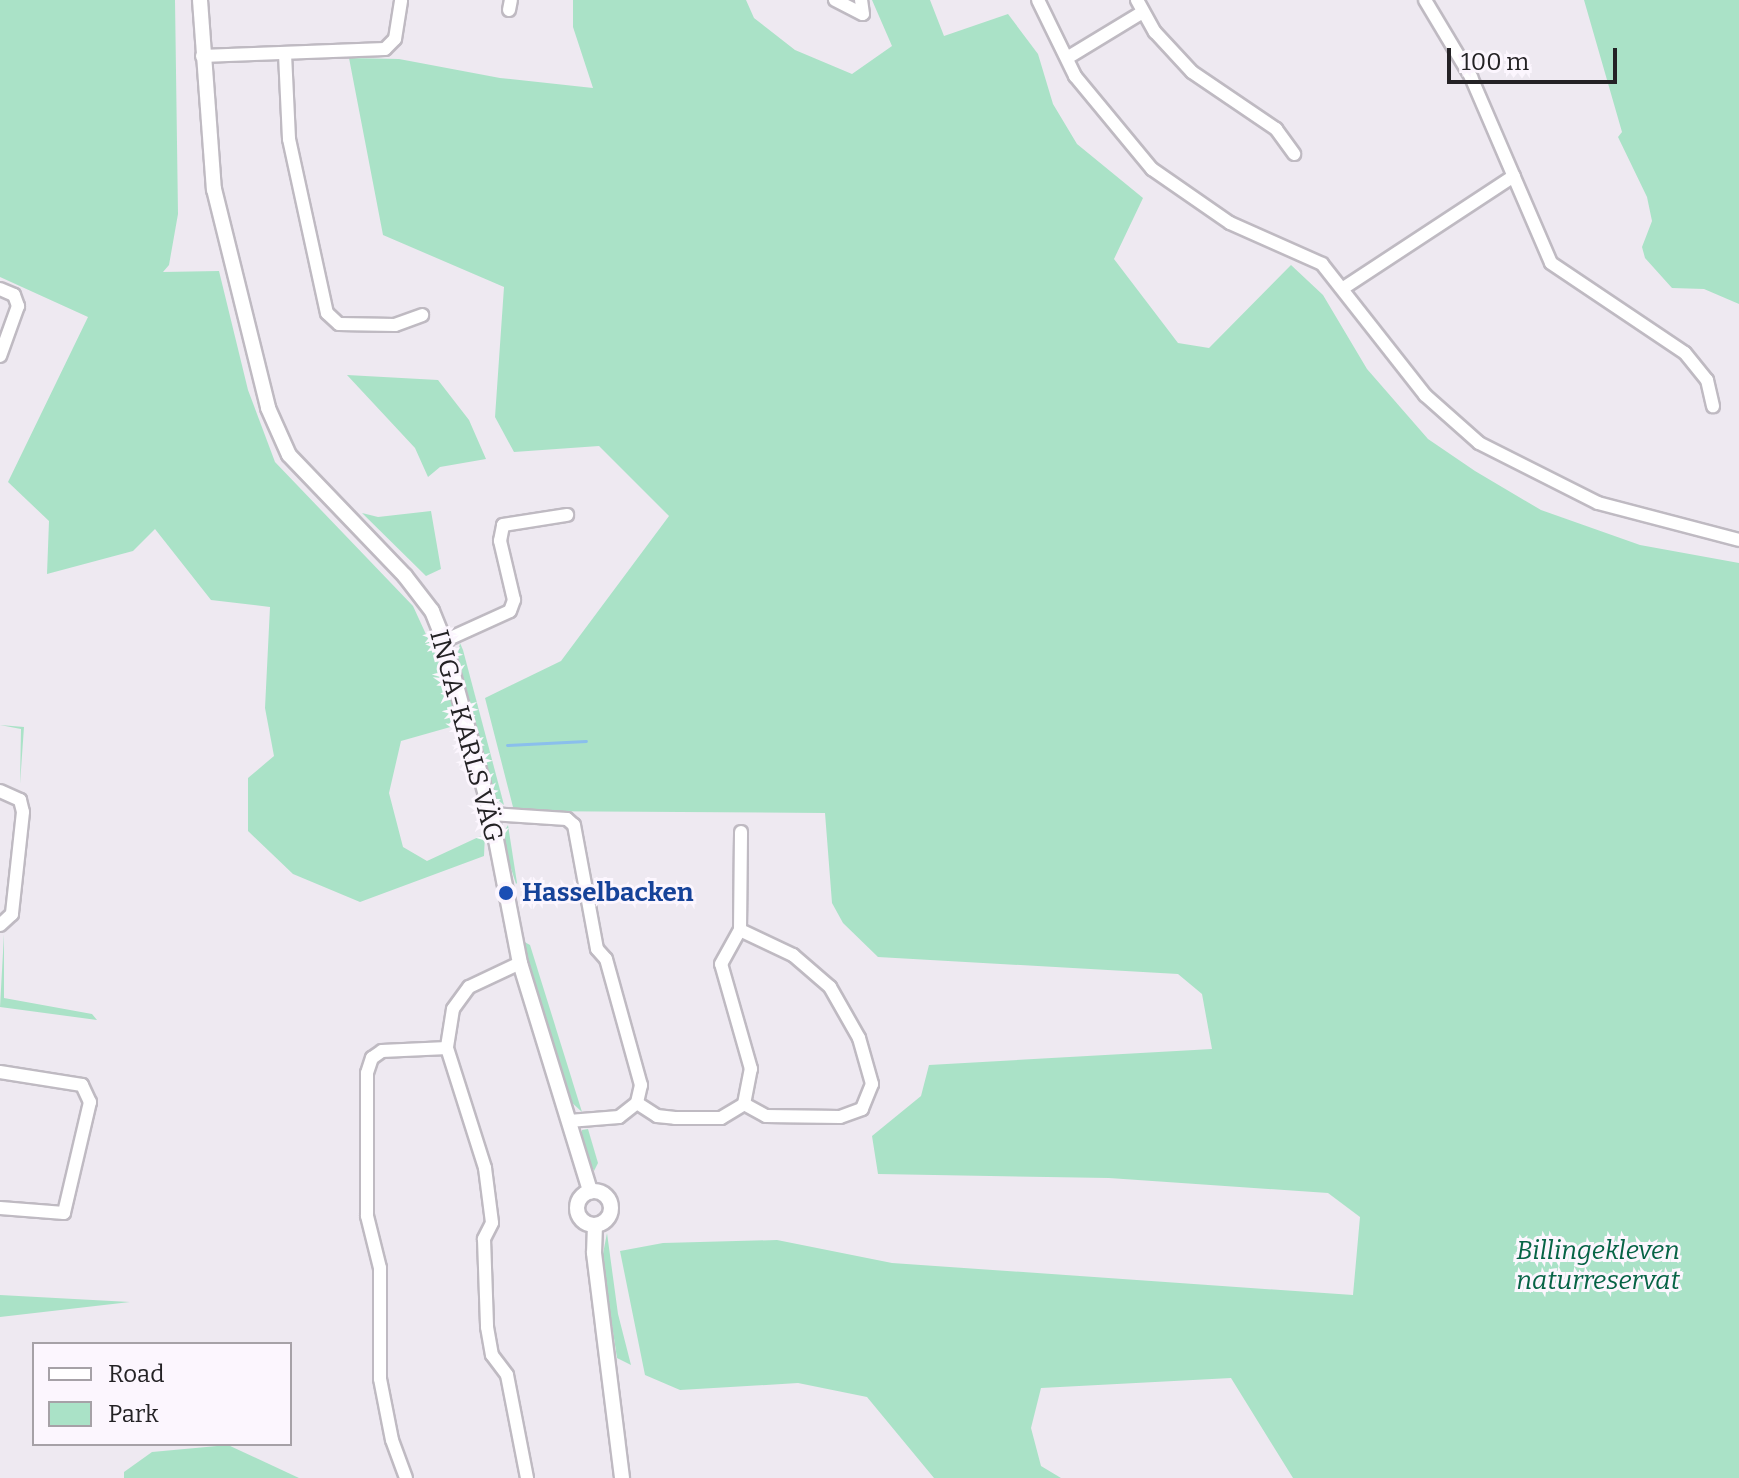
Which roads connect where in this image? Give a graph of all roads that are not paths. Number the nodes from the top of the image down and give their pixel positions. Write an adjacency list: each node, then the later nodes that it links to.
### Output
1 (200, 0): 10 (street, INGA-KARLS VÄG)
2 (401, 0): 9 (street)
3 (861, 0): 7 (street)
4 (1038, 0): 11 (street)
5 (1137, 0): 8 (street)
6 (1425, 0): 13 (street)
7 (842, 1)
8 (1141, 13): 11 (street); 12 (street)
9 (285, 54): 10 (street); 16 (street)
10 (202, 56): 21 (street, INGA-KARLS VÄG)
11 (1067, 58): 14 (street)
12 (1294, 154)
13 (1514, 176): 14 (street); 18 (street)
14 (1345, 287): 20 (street)
15 (0, 289): 17 (street)
16 (422, 315)
17 (0, 356)
18 (1713, 406)
19 (567, 515): 21 (street)
20 (1739, 540)
21 (444, 641): 23 (street, INGA-KARLS VÄG)
22 (0, 791): 25 (street)
23 (491, 814): 27 (street, INGA-KARLS VÄG); 30 (street)
24 (741, 832): 26 (street)
25 (0, 925)
26 (740, 930): 31 (street); 31 (street)
27 (520, 963): 28 (street); 32 (street, INGA-KARLS VÄG)
28 (447, 1048): 36 (street); 37 (street)
29 (0, 1072): 34 (street)
30 (637, 1103): 31 (street); 32 (street)
31 (744, 1104)
32 (569, 1121): 33 (street, INGA-KARLS VÄG)
33 (590, 1191): 35 (street); 35 (street)
34 (0, 1208)
35 (595, 1225): 38 (street)
36 (406, 1478)
37 (527, 1478)
38 (622, 1478)

